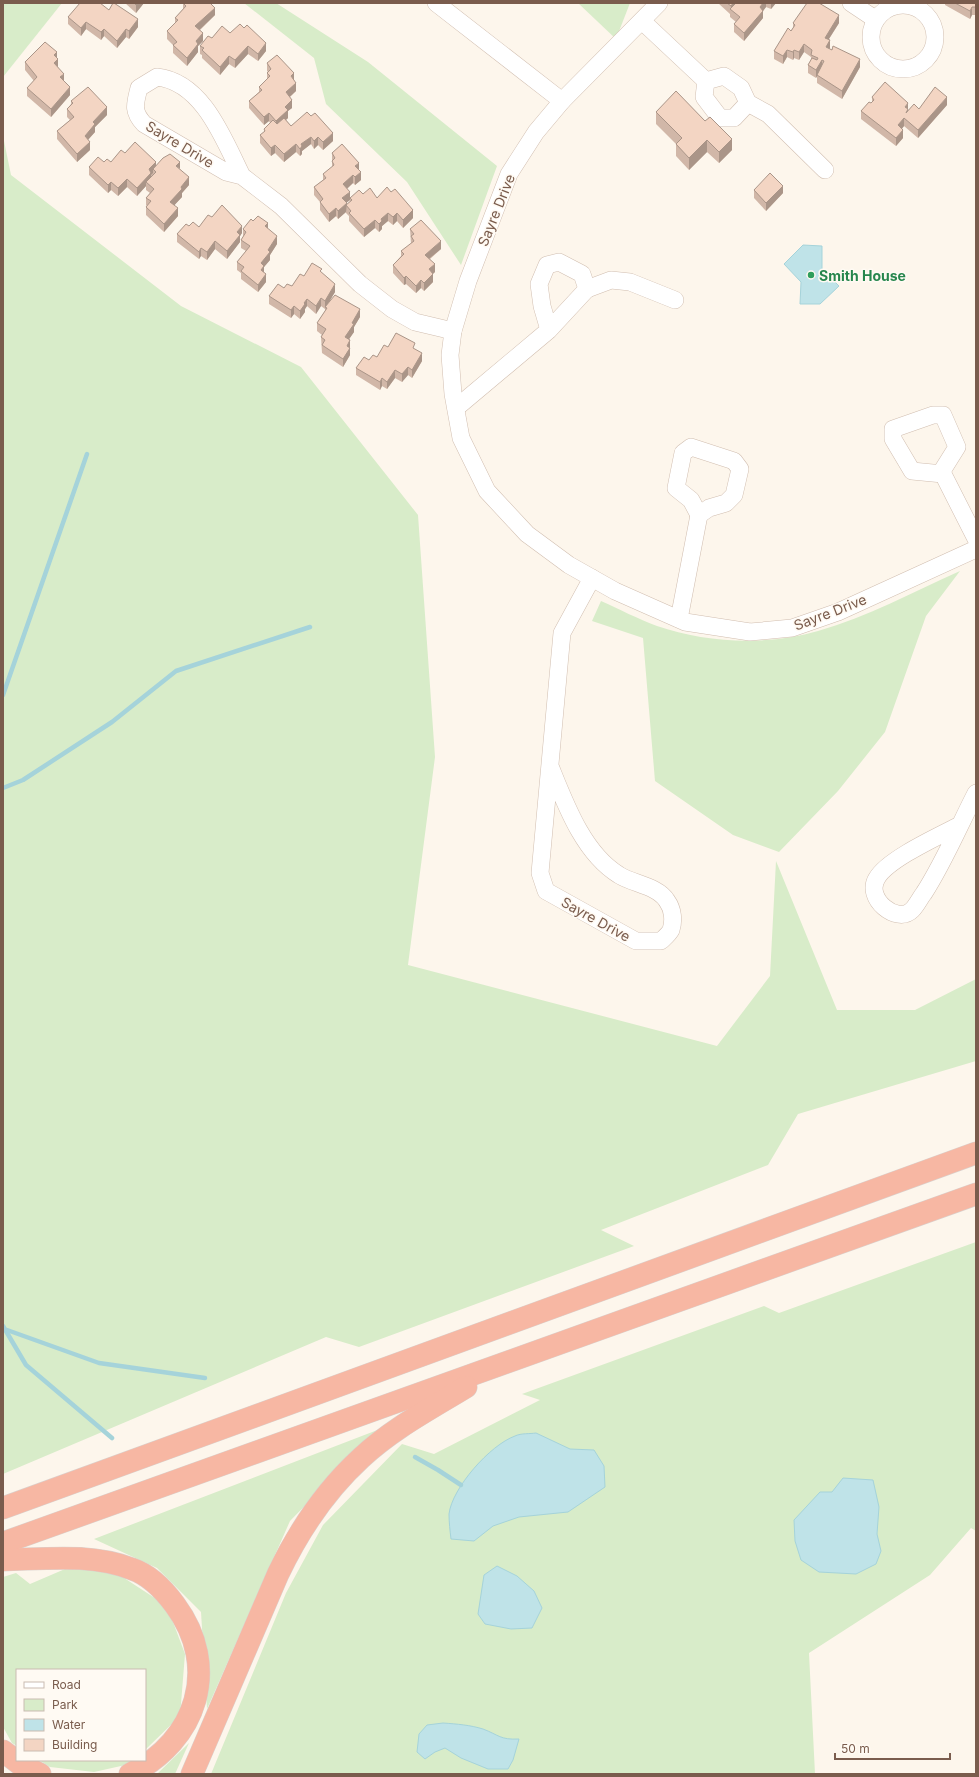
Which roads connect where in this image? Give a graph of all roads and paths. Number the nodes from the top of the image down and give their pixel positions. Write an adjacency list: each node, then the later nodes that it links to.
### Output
1 (436, 3): 7 (street)
2 (658, 3): 5 (street, Sayre Drive)
3 (851, 3): 4 (street)
4 (875, 20)
5 (642, 21): 6 (street); 7 (street, Sayre Drive)
6 (706, 81): 8 (street); 8 (street)
7 (562, 101): 14 (street, Sayre Drive)
8 (748, 103): 9 (street)
9 (825, 170)
10 (242, 176): 10 (street, Sayre Drive); 14 (street, Sayre Drive)
11 (587, 289): 12 (street); 13 (street); 13 (street)
12 (675, 300)
13 (549, 330): 15 (street)
14 (452, 331): 15 (street, Sayre Drive)
15 (456, 408): 19 (street, Sayre Drive)
16 (943, 474): 18 (street, Sayre Drive)
17 (699, 515): 20 (street)
18 (975, 549): 20 (street, Sayre Drive)
19 (592, 578): 20 (street, Sayre Drive); 21 (street, Sayre Drive)
20 (679, 619)
21 (550, 766): 21 (street, Sayre Drive)
22 (976, 793): 23 (street)
23 (960, 825): 23 (street)
24 (976, 1153): 27 (highway)
25 (976, 1194): 26 (highway)
26 (507, 1363): 28 (highway); 35 (highway)
27 (3, 1508)
28 (3, 1542)
29 (3, 1560): 34 (highway)
30 (3, 1751): 32 (highway)
31 (16, 1761): 33 (highway)
32 (16, 1761)
33 (40, 1774)
34 (130, 1774)
35 (192, 1774)

